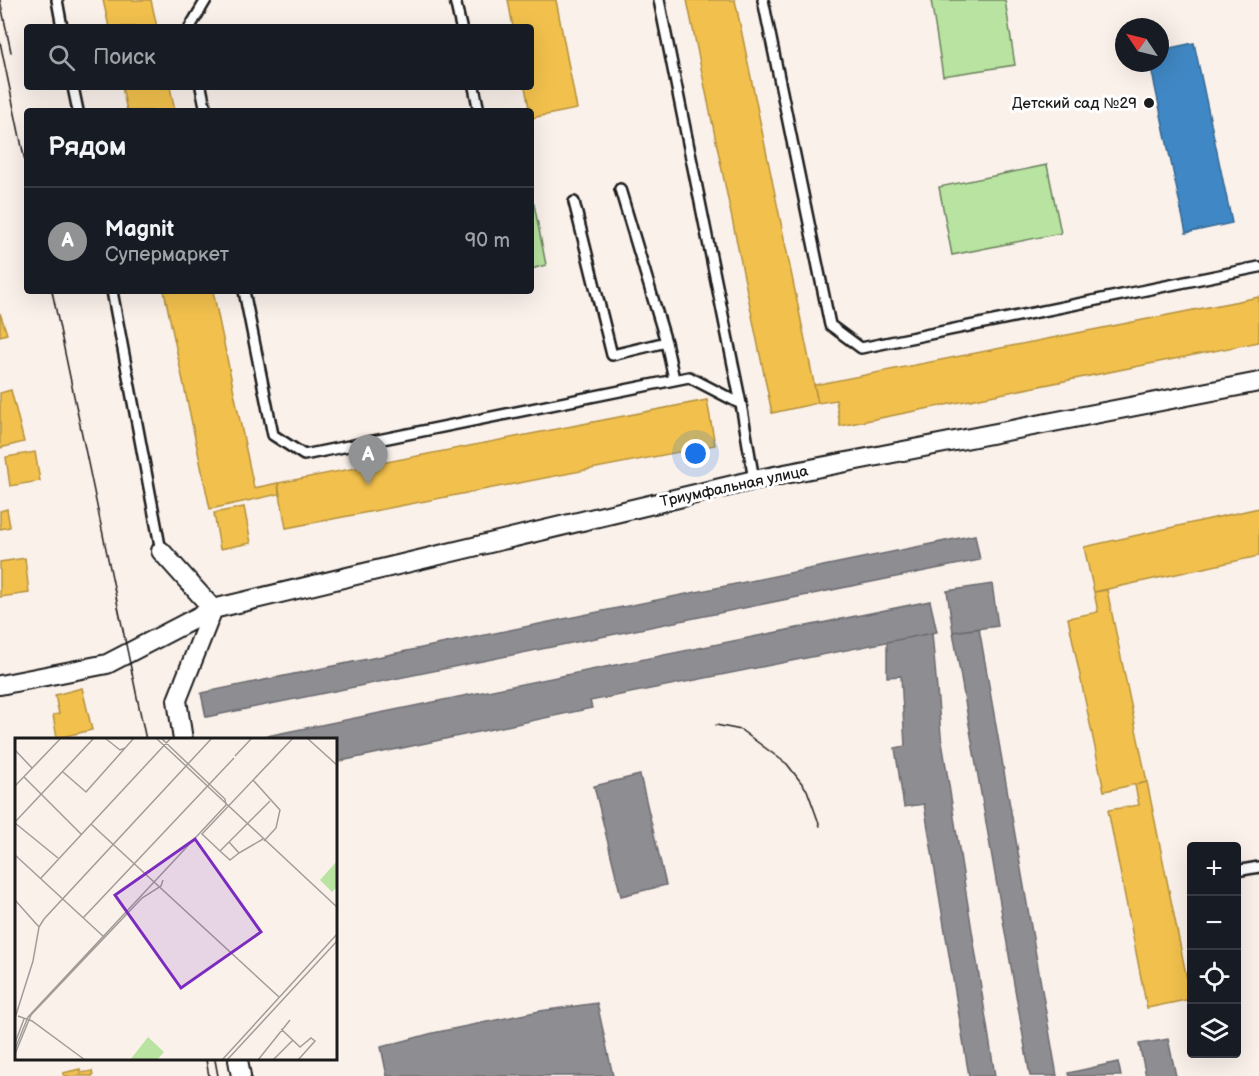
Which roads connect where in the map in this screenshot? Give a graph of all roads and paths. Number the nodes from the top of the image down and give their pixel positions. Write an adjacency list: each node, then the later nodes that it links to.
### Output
1 (57, 0): 6 (lane)
2 (206, 0): 7 (lane)
3 (455, 0): 8 (lane)
4 (659, 0): 23 (lane)
5 (763, 0): 17 (lane)
6 (61, 24)
7 (192, 24)
8 (460, 24)
9 (74, 90): 12 (lane)
10 (202, 90): 13 (lane)
11 (475, 90): 14 (lane)
12 (77, 108)
13 (205, 108)
14 (478, 108)
15 (620, 189): 20 (lane)
16 (574, 202): 20 (lane)
17 (1259, 267)
18 (113, 294): 25 (lane)
19 (244, 294): 21 (lane)
20 (666, 342): 21 (lane)
21 (674, 380): 23 (lane)
22 (1259, 382): 24 (street, Триумфальная улица)
23 (741, 404): 24 (lane)
24 (754, 480): 26 (street, Триумфальная улица)
25 (161, 551): 26 (street)
26 (213, 609): 27 (street, Триумфальная улица); 28 (street)
27 (0, 685)
28 (183, 738)
29 (1259, 867): 30 (lane)
30 (1241, 870)
31 (238, 1061): 32 (street)
32 (242, 1076)

